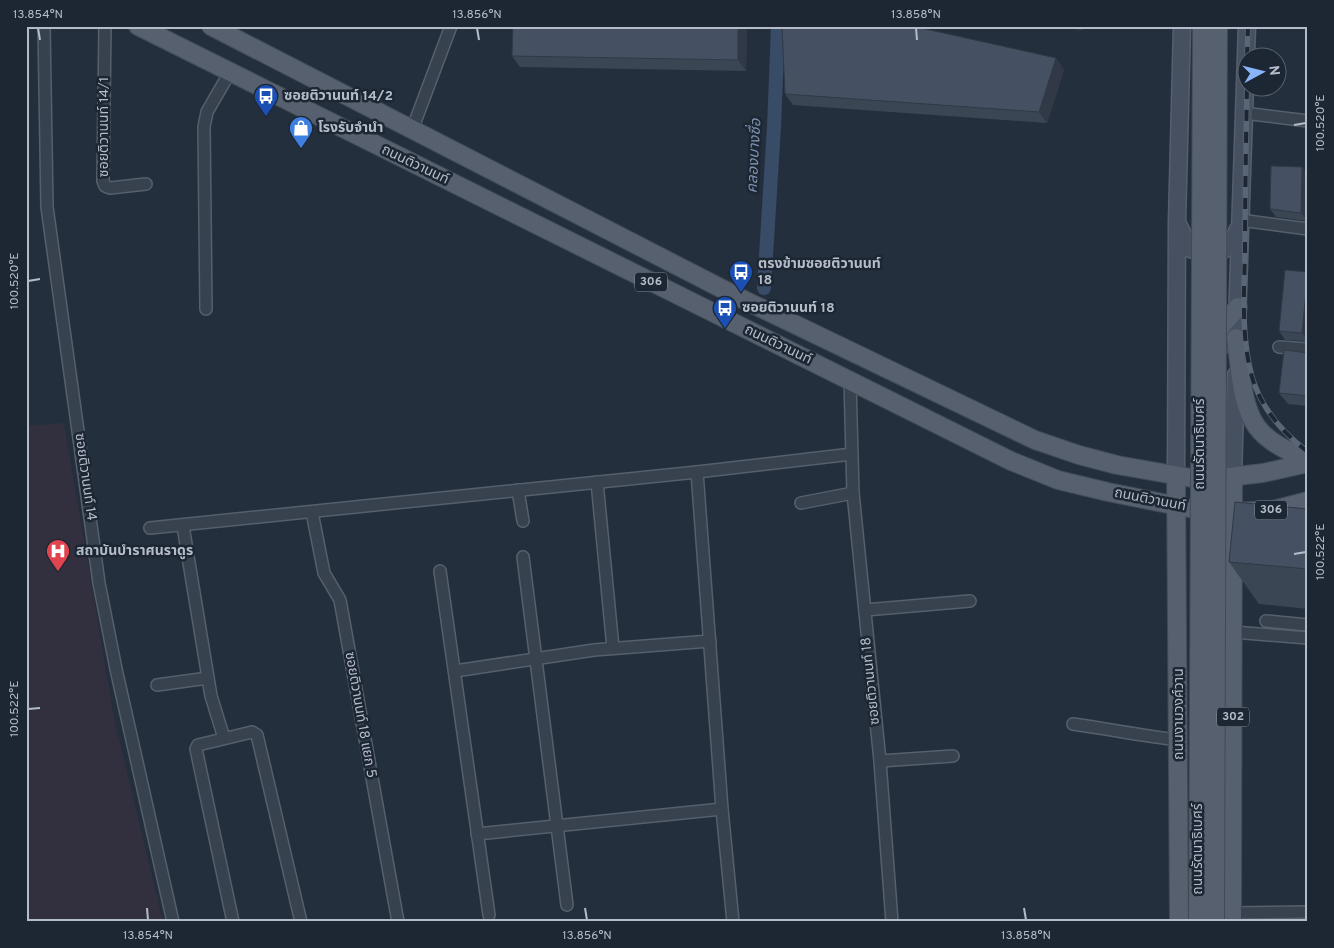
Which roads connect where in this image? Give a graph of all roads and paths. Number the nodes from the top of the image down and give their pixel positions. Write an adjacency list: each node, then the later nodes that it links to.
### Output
1 (44, 26): 70 (street, ซอยติวานนท์ 14)
2 (105, 26): 15 (street, ซอยติวานนท์ 14/1)
3 (138, 26): 11 (main road, ถนนติวานนท์ / 306)
4 (211, 26): 10 (main road, ถนนติวานนท์ / 306)
5 (451, 26): 14 (street)
6 (1182, 26): 16 (main road, ถนนรัตนาธิเบศร์)
7 (1202, 26): 77 (main road, ถนนรัตนาธิเบศร์, bridge)
8 (1218, 26): 78 (main road, ถนนรัตนาธิเบศร์, bridge)
9 (1247, 26): 12 (main road, 302)
10 (233, 32): 14 (main road, ถนนติวานนท์ / 306)
11 (230, 72): 20 (street); 24 (main road, ถนนติวานนท์ / 306)
12 (1244, 113): 13 (street); 17 (main road, 302)
13 (1308, 121)
14 (412, 130): 28 (main road, ถนนติวานนท์ / 306)
15 (146, 184)
16 (1177, 222): 17 (main road); 28 (main road, ถนนรัตนาธิเบศร์)
17 (1240, 222): 18 (street); 19 (main road, 302)
18 (1308, 229)
19 (1238, 307): 21 (main road, 302); 30 (main road)
20 (206, 309)
21 (1236, 338): 26 (main road); 29 (main road, 302)
22 (1279, 347): 23 (street)
23 (1308, 349)
24 (850, 381): 25 (street, ซอยติวานนท์ 18); 36 (main road, ถนนติวานนท์ / 306)
25 (852, 454): 27 (street); 33 (street, ซอยติวานนท์ 18)
26 (1308, 462): 29 (main road, ถนนติวานนท์ / 306)
27 (697, 472): 31 (street); 51 (street)
28 (1176, 476): 30 (main road, ถนนติวานนท์ / 306); 36 (main road, ถนนรัตนาธิเบศร์)
29 (1228, 478): 30 (main road, ถนนติวานนท์ / 306); 37 (main road); 39 (main road, 302)
30 (1203, 480): 36 (main road)
31 (597, 482): 32 (street); 52 (street)
32 (518, 490): 38 (street); 40 (street)
33 (853, 493): 35 (street); 46 (street, ซอยติวานนท์ 18)
34 (1308, 501): 39 (main road, ถนนติวานนท์ / 306)
35 (801, 503)
36 (1182, 507): 37 (main road, ถนนติวานนท์ / 306); 53 (main road, ถนนงามวงศ์วาน)
37 (1212, 511): 39 (main road, ถนนติวานนท์ / 306); 53 (main road)
38 (312, 512): 41 (street); 73 (street, ซอยติวานนท์ 18 แยก 5)
39 (1233, 512): 49 (main road, 302)
40 (523, 521)
41 (183, 526): 42 (street); 56 (street)
42 (150, 528)
43 (523, 558): 54 (street)
44 (440, 571): 55 (street)
45 (970, 601): 46 (street)
46 (865, 610): 62 (street, ซอยติวานนท์ 18)
47 (1266, 621): 48 (street)
48 (1308, 625)
49 (1233, 632): 50 (street); 69 (main road, 302)
50 (1308, 638)
51 (710, 641): 52 (street); 63 (street)
52 (613, 648): 54 (street)
53 (1178, 651): 60 (main road, ถนนงามวงศ์วาน)
54 (536, 659): 55 (street); 64 (street)
55 (455, 671): 65 (street)
56 (208, 678): 57 (street); 59 (street)
57 (157, 685)
58 (1073, 724): 60 (street)
59 (224, 738): 71 (street); 72 (street)
60 (1179, 740): 76 (main road, ถนนงามวงศ์วาน)
61 (953, 756): 62 (street)
62 (880, 761): 75 (street, ซอยติวานนท์ 18)
63 (722, 809): 64 (street); 74 (street)
64 (557, 826): 65 (street); 66 (street)
65 (478, 834): 68 (street)
66 (567, 905)
67 (1308, 912): 69 (street)
68 (489, 915)
69 (1232, 917)
70 (173, 922)
71 (233, 922)
72 (301, 922)
73 (398, 922)
74 (733, 922)
75 (892, 922)
76 (1179, 922)
77 (1198, 922)
78 (1215, 922)

